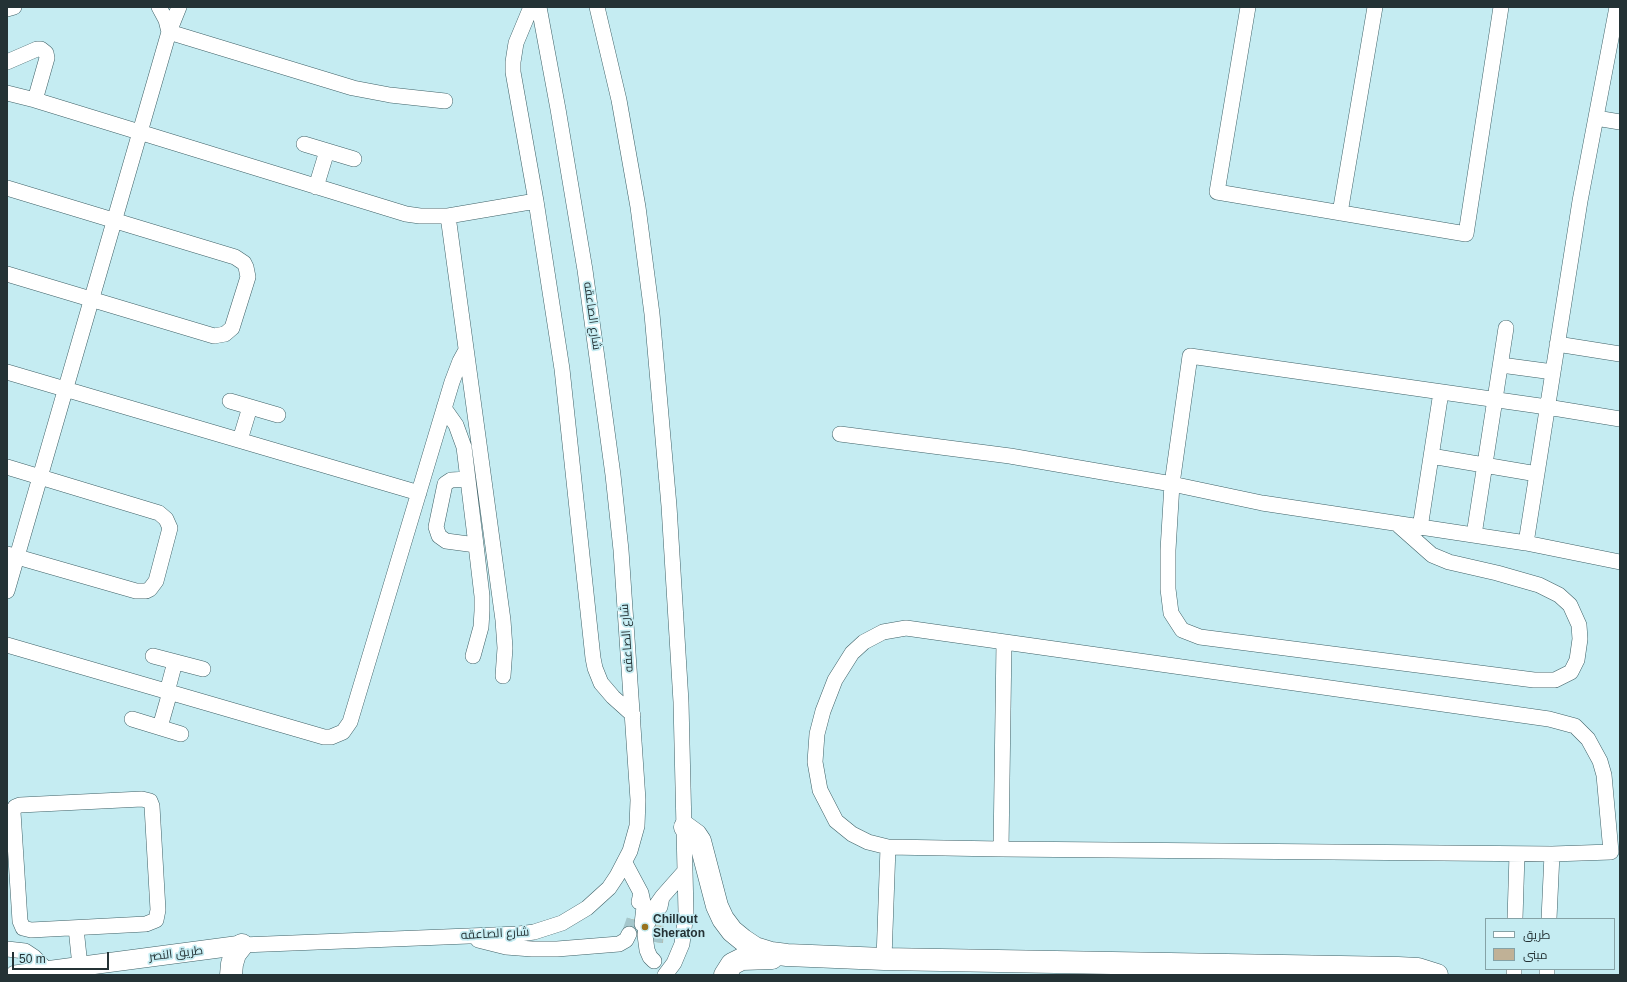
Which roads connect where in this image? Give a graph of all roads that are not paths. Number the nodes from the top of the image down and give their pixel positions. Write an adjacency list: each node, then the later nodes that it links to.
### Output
1 (14, 7): 11 (street)
2 (159, 7): 12 (street)
3 (179, 7): 12 (street)
4 (531, 7): 25 (street)
5 (539, 7): 73 (street, شارع الصاعقه)
6 (597, 7): 77 (street)
7 (1248, 7): 26 (street)
8 (1375, 7): 26 (street)
9 (1502, 7): 26 (street)
10 (1617, 7): 17 (street)
11 (7, 9)
12 (169, 32): 16 (street); 19 (street)
13 (7, 62): 15 (street)
14 (7, 92): 15 (street)
15 (35, 100): 19 (street)
16 (445, 101)
17 (1596, 118): 18 (street); 32 (street)
18 (1620, 122)
19 (140, 132): 23 (street); 28 (street)
20 (304, 144): 21 (street)
21 (326, 151): 22 (street); 23 (street)
22 (354, 159)
23 (316, 187): 27 (street)
24 (7, 188): 28 (street)
25 (536, 201): 27 (street); 73 (street)
26 (1340, 213)
27 (448, 216): 33 (street)
28 (114, 220): 30 (street); 30 (street)
29 (7, 274): 30 (street)
30 (91, 299): 38 (street)
31 (1506, 328): 35 (street)
32 (1558, 344): 34 (street); 37 (street)
33 (466, 350): 44 (street); 71 (street)
34 (1620, 354)
35 (1501, 365): 37 (street); 40 (street)
36 (7, 372): 38 (street)
37 (1553, 372): 43 (street)
38 (66, 389): 48 (street); 53 (street)
39 (1441, 392): 40 (street); 49 (street); 55 (street)
40 (1496, 400): 43 (street); 50 (street)
41 (230, 401): 42 (street)
42 (250, 407): 45 (street); 48 (street)
43 (1547, 407): 46 (street); 52 (street)
44 (444, 408): 54 (street); 56 (street)
45 (278, 415)
46 (1620, 420)
47 (840, 434): 55 (street)
48 (240, 440): 56 (street)
49 (1431, 456): 50 (street); 58 (street)
50 (1485, 465): 52 (street); 59 (street)
51 (7, 467): 53 (street)
52 (1536, 474): 60 (street)
53 (41, 478): 62 (street); 62 (street)
54 (468, 479): 61 (street); 61 (street)
55 (1172, 484): 57 (street); 57 (street)
56 (419, 493): 72 (street)
57 (1397, 524): 58 (street)
58 (1420, 528): 59 (street)
59 (1474, 536): 60 (street)
60 (1526, 543): 63 (street)
61 (476, 545): 68 (street)
62 (12, 555): 64 (street)
63 (1620, 562)
64 (7, 591)
65 (1004, 642): 78 (street); 79 (street); 80 (street)
66 (7, 645): 72 (street)
67 (153, 656): 69 (street)
68 (473, 656)
69 (175, 662): 70 (street); 72 (street)
70 (203, 669)
71 (503, 676)
72 (168, 692): 75 (street)
73 (633, 715): 83 (street, شارع الصاعقه)
74 (132, 718): 75 (street)
75 (160, 727): 76 (street)
76 (181, 734)
77 (684, 827): 84 (street); 96 (highway)
78 (888, 847): 79 (street); 97 (street)
79 (1001, 849): 81 (street)
80 (1615, 852): 82 (street)
81 (1517, 854): 82 (street); 87 (street)
82 (1552, 854): 88 (street)
83 (625, 863): 85 (street); 92 (street, شارع الصاعقه)
84 (685, 871): 86 (street); 101 (street)
85 (641, 893): 91 (street); 91 (street)
86 (662, 897): 89 (street); 98 (street)
87 (1515, 918)
88 (1549, 918)
89 (657, 926)
90 (76, 928): 90 (street); 99 (street)
91 (627, 933): 92 (street)
92 (464, 936): 94 (street, شارع الصاعقه)
93 (655, 942): 98 (street)
94 (242, 945): 99 (main road, طريق النصر); 103 (highway)
95 (7, 949): 100 (street)
96 (787, 955): 97 (highway); 104 (highway)
97 (884, 959): 105 (highway)
98 (654, 961): 101 (street)
99 (80, 966): 100 (main road, طريق النصر)
100 (48, 971): 102 (main road, طريق النصر)
101 (666, 973)
102 (15, 975)
103 (231, 975)
104 (725, 975)
105 (1437, 975)

